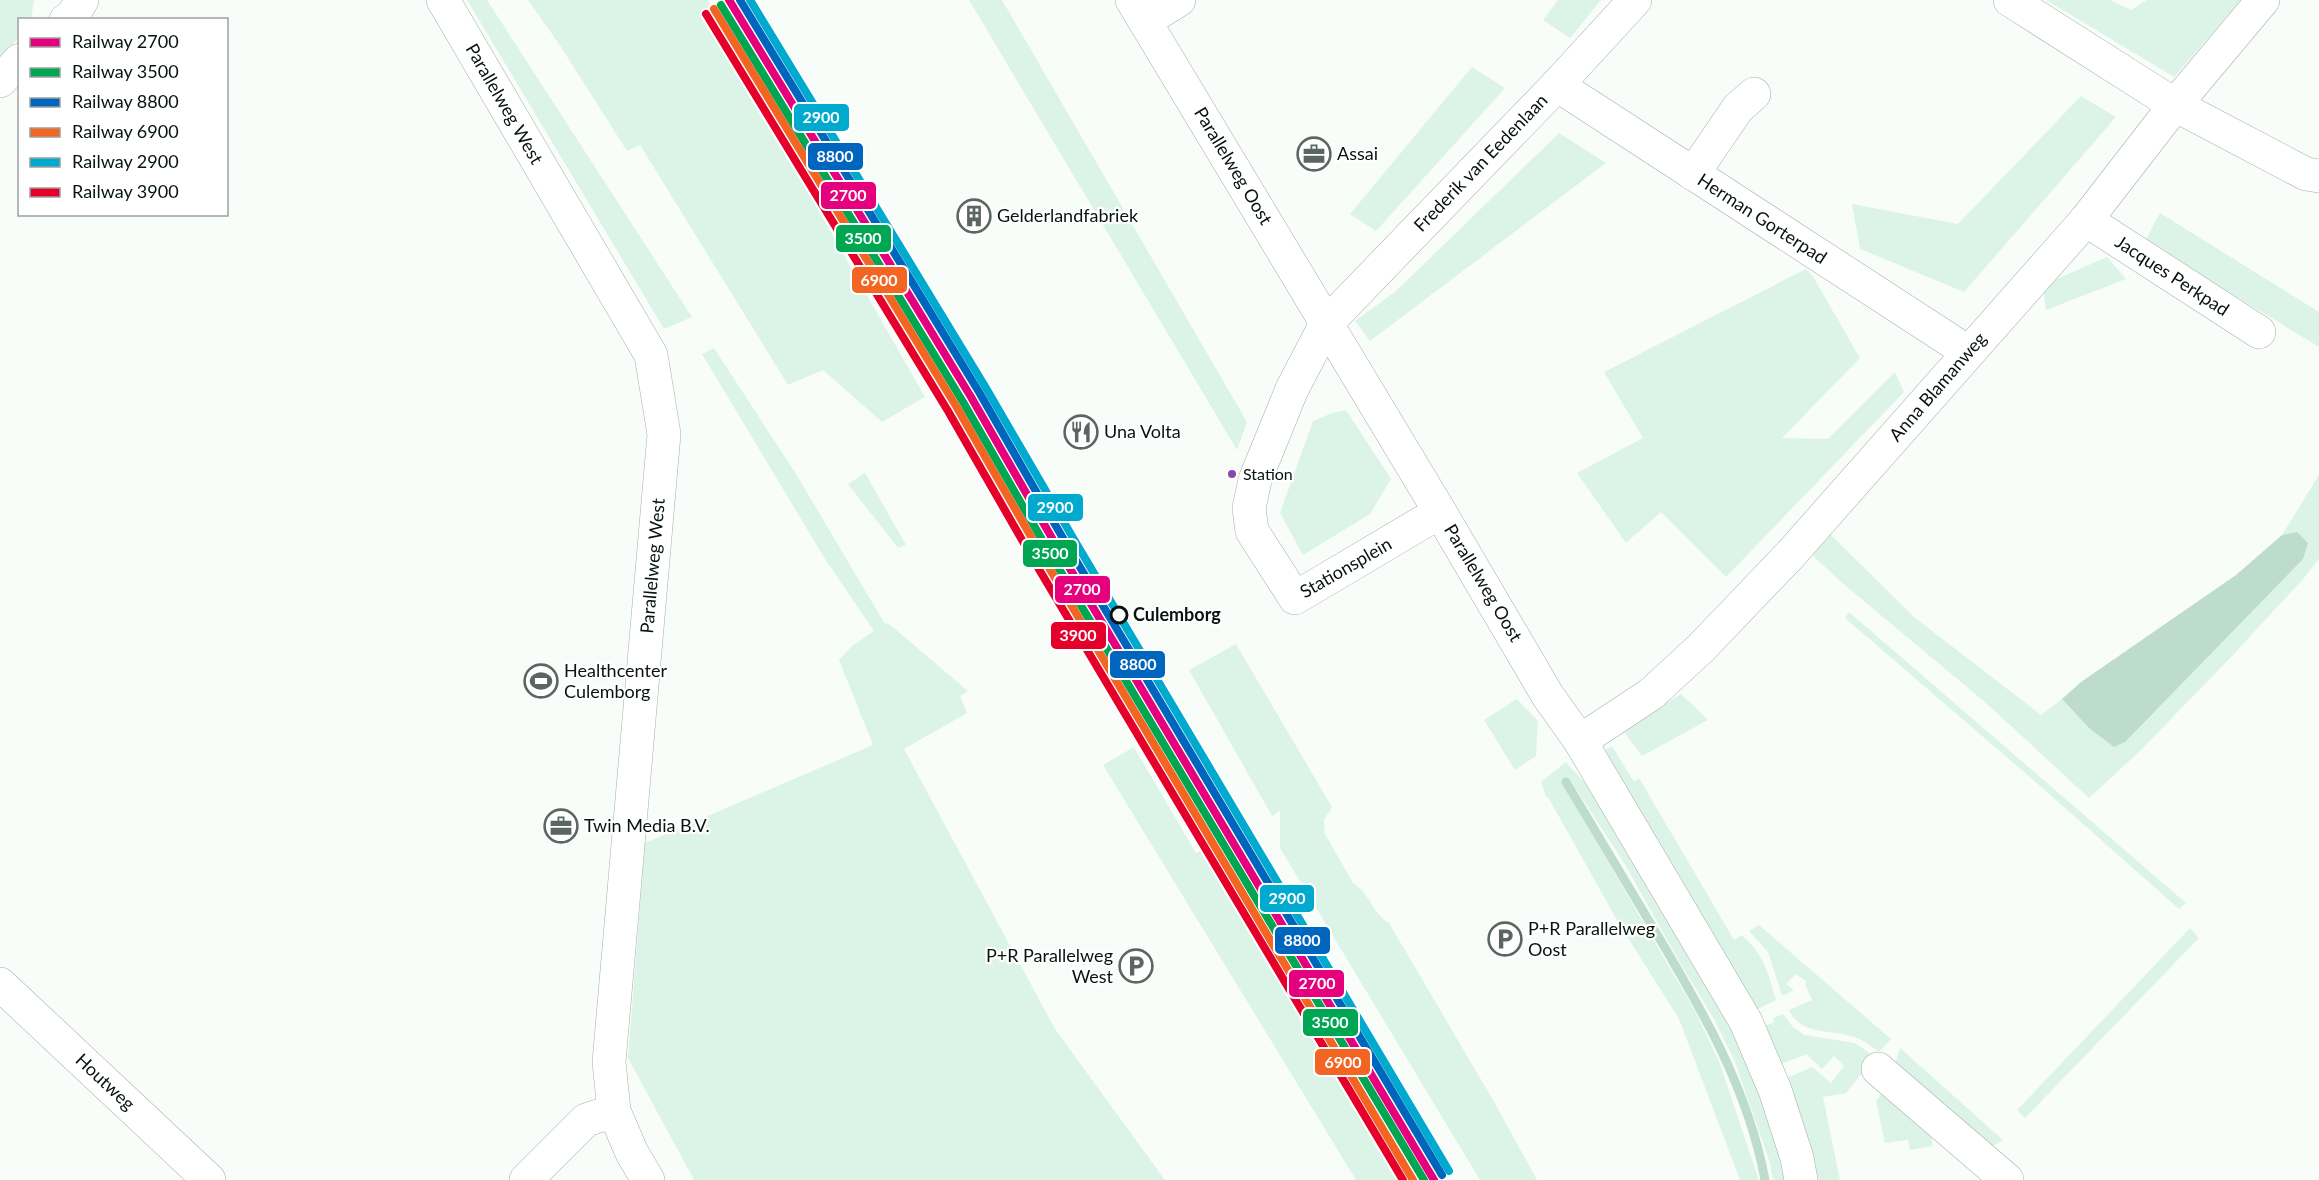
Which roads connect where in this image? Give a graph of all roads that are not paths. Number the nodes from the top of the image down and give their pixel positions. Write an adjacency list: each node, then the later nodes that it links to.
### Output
1 (50, 0): 9 (street)
2 (82, 0): 10 (street)
3 (443, 0): 26 (street, Parallelweg West)
4 (1179, 0): 8 (street)
5 (1635, 0): 13 (street, Frederik van Eedenlaan)
6 (2010, 0): 15 (street)
7 (2263, 0): 15 (street, Anna Blamanweg)
8 (1139, 10): 19 (street, Parallelweg Oost)
9 (47, 18)
10 (69, 18)
11 (18, 62): 12 (street)
12 (0, 81)
13 (1557, 85): 16 (street, Herman Gorterpad); 19 (street, Frederik van Eedenlaan)
14 (1754, 94): 16 (street)
15 (2175, 105): 17 (street); 18 (street, Anna Blamanweg)
16 (1693, 174): 21 (street, Herman Gorterpad)
17 (2319, 176)
18 (2086, 220): 20 (street, Jacques Perkpad); 21 (street, Anna Blamanweg)
19 (1326, 324): 22 (street, Parallelweg Oost); 22 (street, Stationsplein)
20 (2259, 332)
21 (1968, 352): 23 (street, Anna Blamanweg)
22 (1440, 512): 23 (street, Parallelweg Oost)
23 (1580, 741): 30 (street, Parallelweg Oost)
24 (0, 984): 27 (street, Houtweg)
25 (1878, 1069): 31 (street)
26 (614, 1111): 28 (street); 29 (street, Parallelweg West)
27 (209, 1180)
28 (526, 1180)
29 (648, 1180)
30 (1801, 1180)
31 (2007, 1180)

